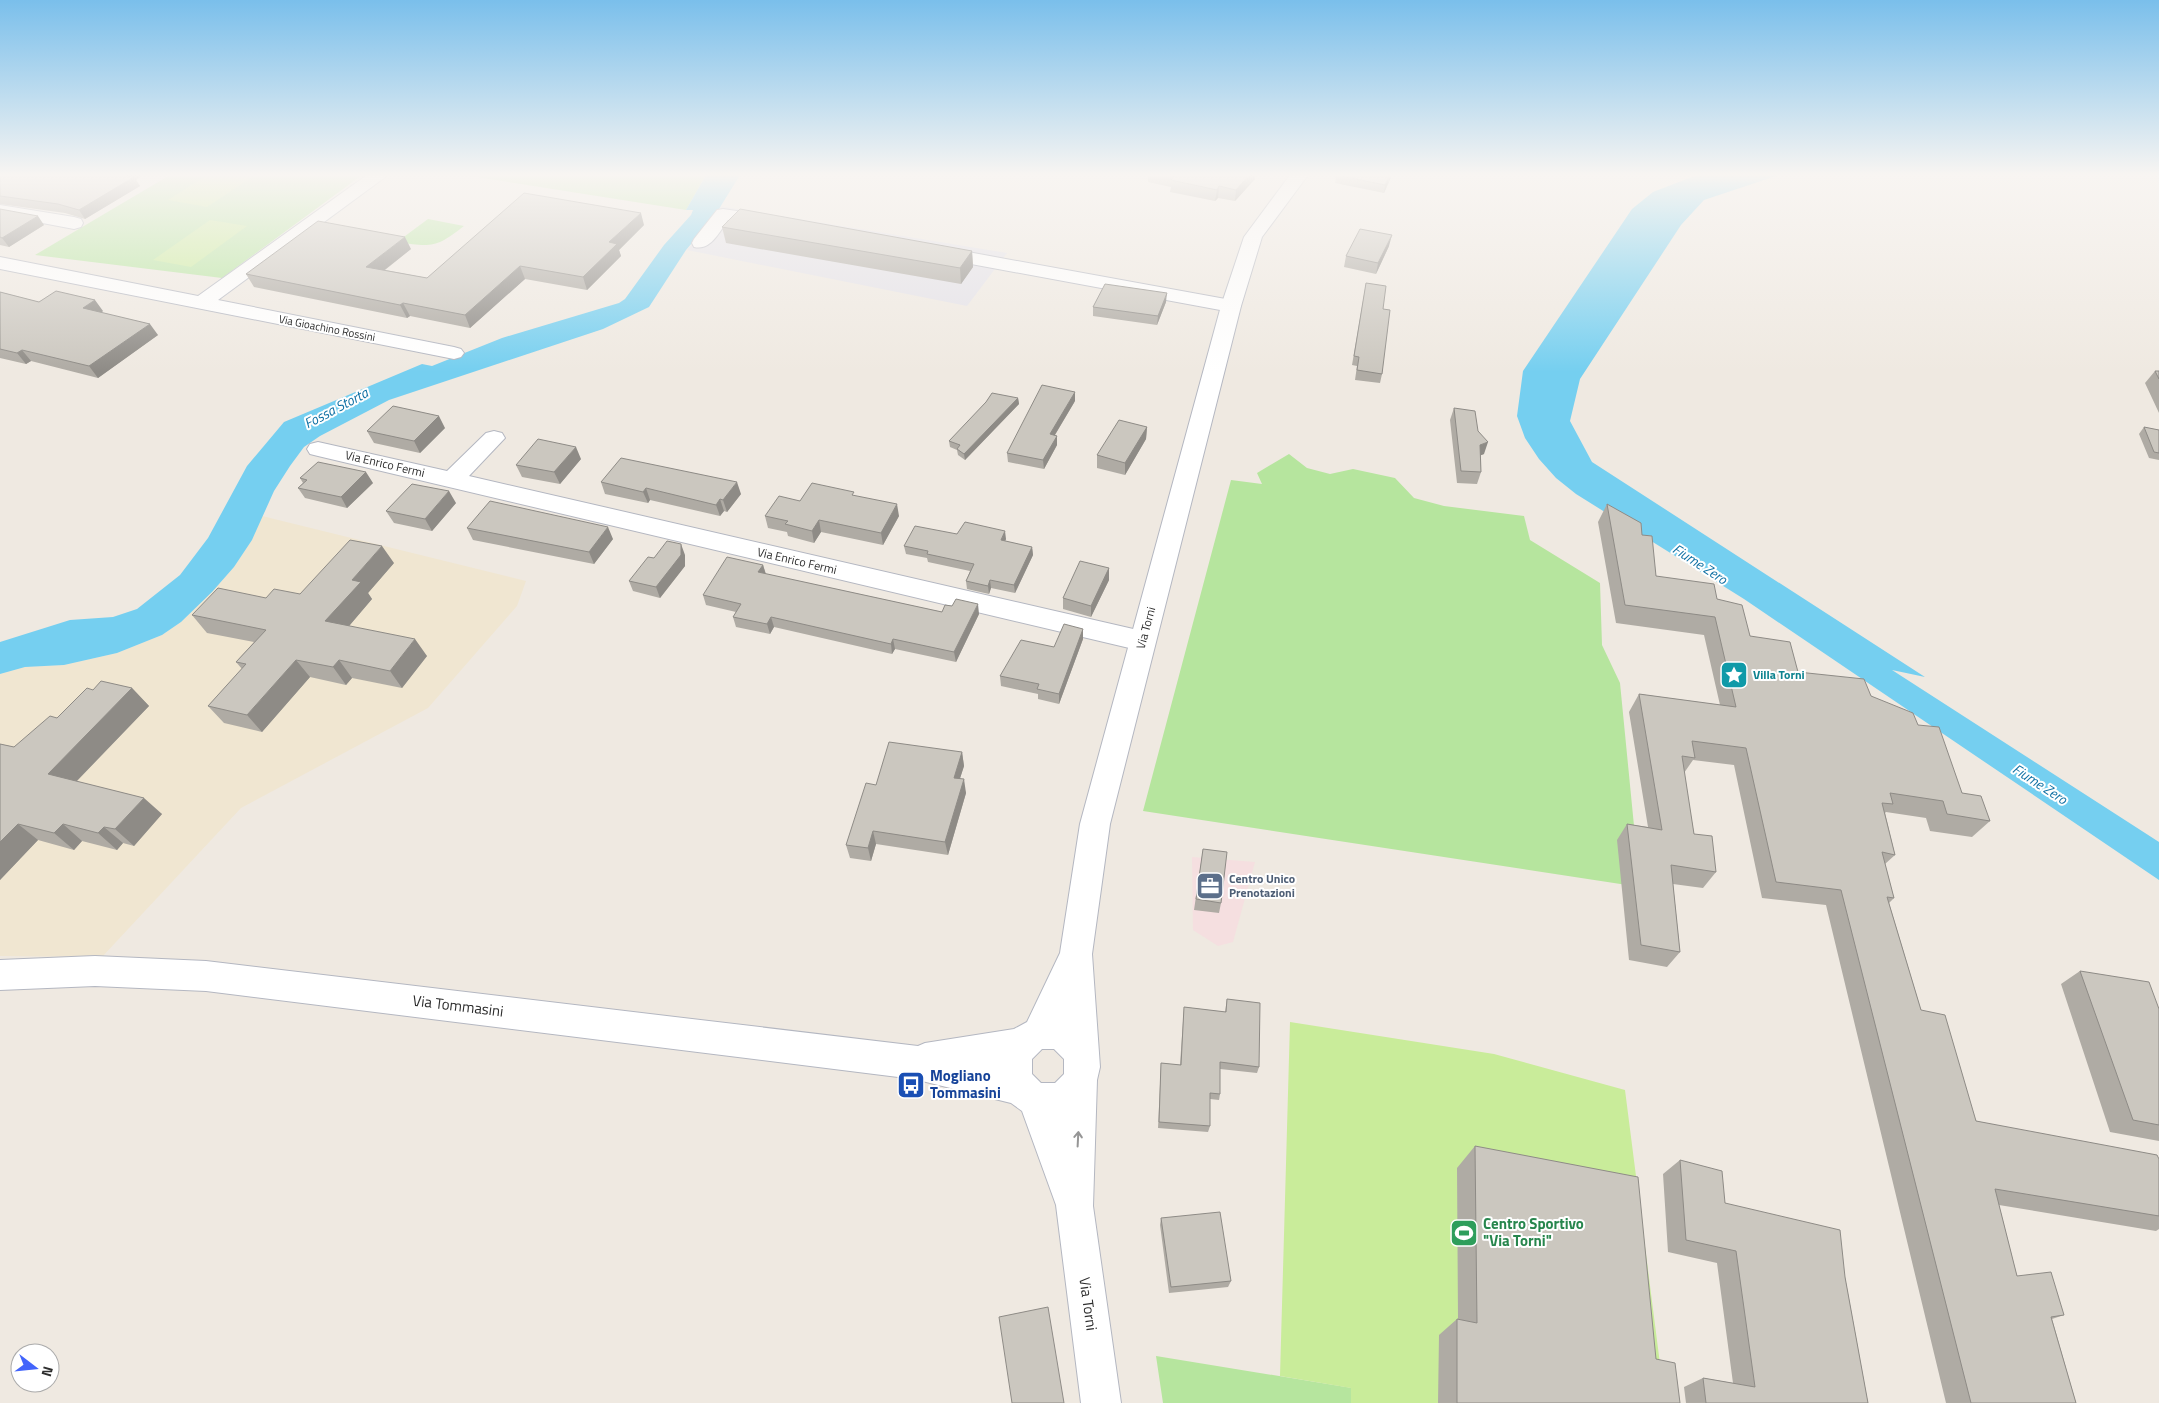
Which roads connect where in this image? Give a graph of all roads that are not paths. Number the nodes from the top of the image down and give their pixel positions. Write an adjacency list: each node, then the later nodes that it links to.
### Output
1 (288, 240): 7 (street)
2 (703, 240): 4 (street)
3 (1252, 240): 8 (street, Via Torni)
4 (701, 243)
5 (919, 249): 8 (street)
6 (1, 263): 7 (street, Via Gioachino Rossini)
7 (201, 303): 9 (street, Via Gioachino Rossini)
8 (1231, 306): 13 (street, Via Torni)
9 (454, 353)
10 (494, 438): 12 (street)
11 (318, 449): 12 (street, Via Enrico Fermi)
12 (452, 480): 13 (street, Via Enrico Fermi)
13 (1142, 641): 14 (street, Via Torni)
14 (1076, 954): 16 (street, Via Torni); 18 (street, Via Torni)
15 (0, 974): 17 (street, Via Tommasini)
16 (1030, 1039): 17 (street, Via Tommasini); 18 (street); 19 (street, Via Torni)
17 (914, 1062): 19 (street, Via Tommasini)
18 (1081, 1068): 19 (street); 20 (street, Via Torni, one-way to 18)
19 (1028, 1094): 20 (street, Via Torni)
20 (1074, 1206): 21 (street, Via Torni)
21 (1101, 1403)

